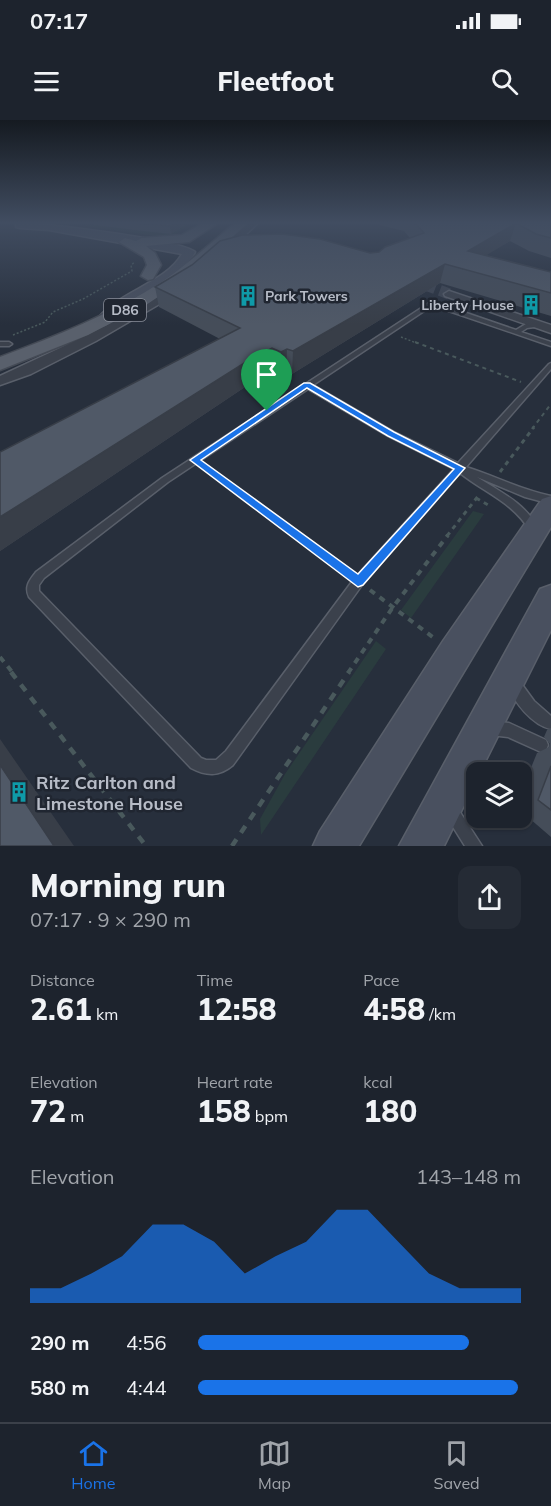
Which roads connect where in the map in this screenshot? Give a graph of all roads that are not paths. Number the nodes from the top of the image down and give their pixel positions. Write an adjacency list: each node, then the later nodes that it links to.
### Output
1 (176, 257): 11 (main road, D86)
2 (176, 257): 7 (street)
3 (204, 257): 7 (main road, D86)
4 (209, 257): 15 (street)
5 (449, 294): 6 (street)
6 (503, 312): 8 (street); 9 (lane)
7 (103, 322): 13 (main road, D86)
8 (546, 327): 10 (lane)
9 (506, 328): 10 (lane); 16 (lane)
10 (516, 332): 12 (lane)
11 (6, 342)
12 (551, 344)
13 (0, 364)
14 (551, 365): 17 (lane)
15 (0, 381)
16 (307, 385): 17 (lane); 17 (lane)
17 (460, 468): 18 (lane)
18 (489, 484): 19 (lane); 20 (lane)
19 (551, 500)
20 (543, 519): 27 (street)
21 (551, 599): 22 (street)
22 (510, 675): 23 (lane); 24 (street)
23 (550, 723)
24 (482, 728): 25 (lane); 26 (street)
25 (541, 745)
26 (446, 797): 28 (street); 29 (lane)
27 (335, 846)
28 (421, 846)
29 (474, 846)

